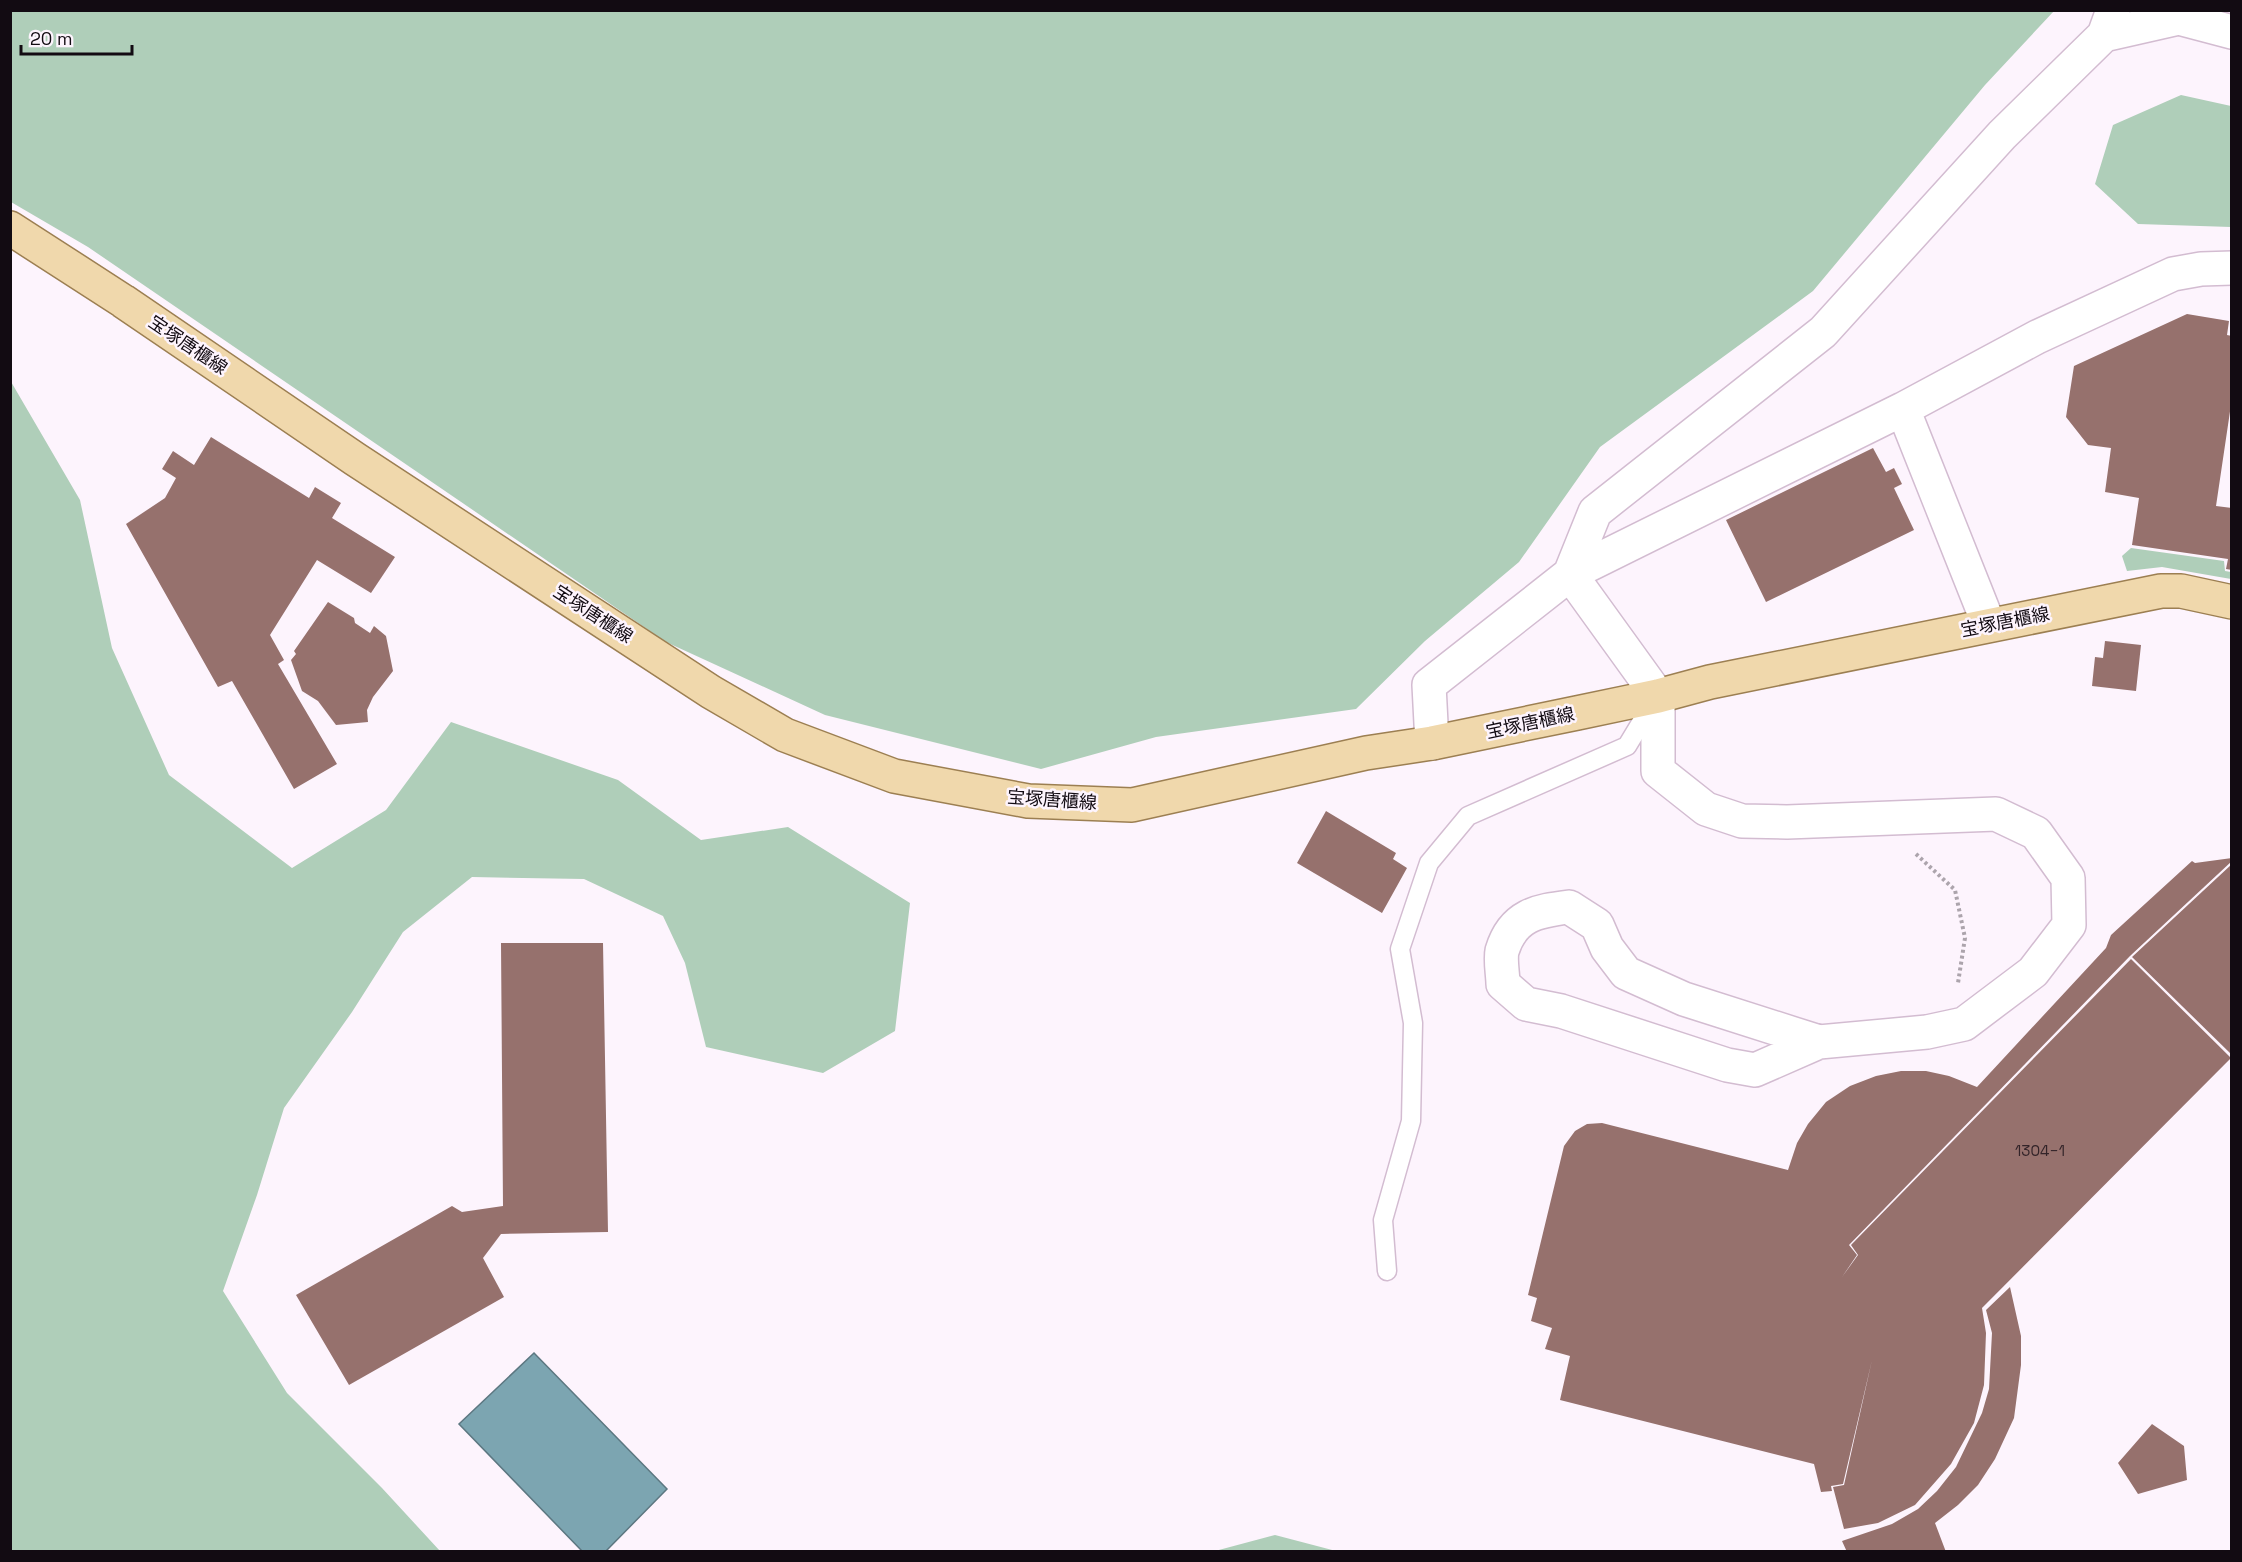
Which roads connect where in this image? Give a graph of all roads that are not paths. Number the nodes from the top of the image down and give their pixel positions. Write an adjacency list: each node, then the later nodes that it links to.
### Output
1 (2109, 23): 2 (street); 6 (street)
2 (2232, 32)
3 (10, 228): 10 (main road, 宝塚唐櫃線)
4 (2232, 268): 5 (street)
5 (1903, 409): 6 (street); 8 (street)
6 (1570, 574): 9 (street); 10 (street)
7 (2232, 602): 8 (main road, 宝塚唐櫃線)
8 (1989, 625): 9 (main road, 宝塚唐櫃線)
9 (1658, 696): 10 (main road, 宝塚唐櫃線); 11 (street); 12 (lane)
10 (1432, 743)
11 (1819, 1042): 11 (street)
12 (1387, 1271)

